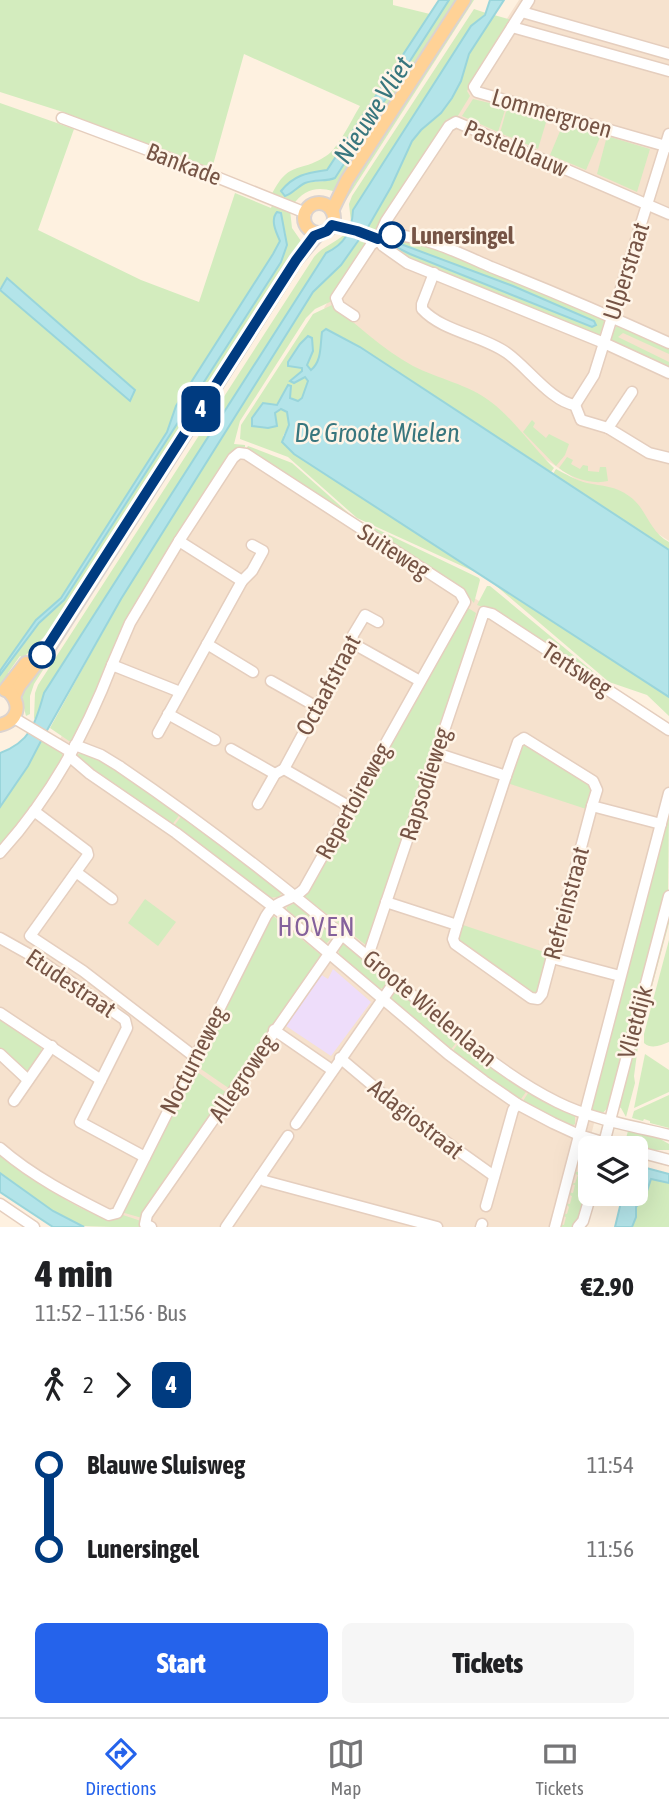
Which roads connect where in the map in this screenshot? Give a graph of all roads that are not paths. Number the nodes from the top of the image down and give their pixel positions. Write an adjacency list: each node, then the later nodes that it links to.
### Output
1 (464, 0): 12 (main road)
2 (529, 0): 3 (street)
3 (517, 19): 4 (street); 5 (street); 8 (street, Lommergroen)
4 (669, 54)
5 (669, 71)
6 (62, 118): 10 (street, Bankade)
7 (669, 134): 8 (street, Ulperstraat)
8 (667, 147): 9 (street, Ulperstraat)
9 (647, 205): 11 (street, Pastelblauw); 14 (street, Pastelblauw); 17 (street, Ulperstraat)
10 (306, 212): 12 (main road); 13 (main road)
11 (669, 214)
12 (330, 215): 13 (main road); 14 (street)
13 (313, 230): 36 (main road)
14 (374, 238): 15 (street); 16 (street); 17 (street)
15 (434, 274): 18 (street); 22 (street)
16 (354, 316)
17 (612, 317): 18 (street, Ulperstraat); 19 (street)
18 (604, 343): 20 (street); 22 (street, Ulperstraat)
19 (669, 343)
20 (669, 373)
21 (632, 392): 23 (street)
22 (575, 405): 23 (street)
23 (608, 428): 24 (street)
24 (669, 458)
25 (179, 541): 27 (street); 32 (street); 35 (street, Suiteweg)
26 (252, 545): 27 (street)
27 (242, 582): 31 (street)
28 (484, 612): 42 (street, Tertsweg); 47 (street, Rapsodieweg)
29 (378, 622): 30 (street, Octaafstraat)
30 (352, 643): 35 (street); 38 (street, Octaafstraat)
31 (206, 644): 33 (street); 37 (street)
32 (112, 665): 37 (street); 46 (street)
33 (253, 671)
34 (271, 681): 38 (street)
35 (420, 681): 53 (street, Repertoireweg)
36 (6, 692): 40 (main road)
37 (180, 692): 39 (street)
38 (317, 707): 48 (street, Octaafstraat)
39 (168, 713): 43 (street); 44 (street)
40 (14, 718): 41 (main road); 46 (street)
41 (0, 725)
42 (669, 730)
43 (158, 733)
44 (215, 740)
45 (231, 749): 48 (street)
46 (71, 751): 54 (street); 58 (street, Groote Wielenlaan); 62 (street, Groote Wielenlaan)
47 (436, 753): 49 (street); 61 (street, Rapsodieweg)
48 (279, 771): 51 (street, Octaafstraat); 53 (street)
49 (506, 776): 52 (street); 63 (street)
50 (669, 793): 55 (street)
51 (258, 804)
52 (592, 806): 55 (street); 68 (street, Refreinstraat)
53 (349, 807): 58 (street, Repertoireweg)
54 (34, 811): 56 (street); 57 (street)
55 (660, 824): 69 (street)
56 (0, 853)
57 (76, 873): 60 (street); 76 (street, Etudestraat)
58 (296, 896): 62 (street); 64 (street, Groote Wielenlaan)
59 (669, 896): 84 (street, Vlietdijk)
60 (112, 900)
61 (386, 902): 63 (street); 67 (street, Rapsodieweg)
62 (272, 906): 66 (street, Groote Wielenlaan); 76 (street, Nocturneweg)
63 (457, 925): 68 (street, Refreinstraat)
64 (342, 935): 66 (street, Allegroweg); 67 (street, Groote Wielenlaan)
65 (0, 938): 80 (street, Etudestraat)
66 (329, 951): 71 (street, Groote Wielenlaan); 73 (street, Allegroweg)
67 (368, 956): 70 (street, Groote Wielenlaan)
68 (552, 958): 69 (street)
69 (620, 976): 83 (street)
70 (396, 980): 71 (street); 83 (street, Groote Wielenlaan)
71 (383, 998): 77 (street); 82 (street, Groote Wielenlaan)
72 (0, 1013): 74 (street)
73 (274, 1030): 78 (street); 100 (street, Allegroweg)
74 (52, 1046): 79 (street); 80 (street)
75 (0, 1054): 79 (street)
76 (195, 1057): 92 (street, Nocturneweg)
77 (341, 1058): 78 (street); 94 (street, Adagiostraat)
78 (332, 1070): 85 (street)
79 (28, 1080): 81 (street)
80 (102, 1080): 92 (street, Etudestraat)
81 (13, 1101)
82 (517, 1104): 86 (street, Groote Wielenlaan); 94 (street)
83 (584, 1112): 84 (street, Groote Wielenlaan); 86 (street)
84 (610, 1119): 87 (street, Groote Wielenlaan); 89 (street, Vlietdijk)
85 (296, 1124)
86 (579, 1135): 106 (street)
87 (669, 1135)
88 (288, 1136): 95 (street)
89 (605, 1136)
90 (0, 1148): 92 (street, Nocturneweg)
91 (648, 1155): 93 (street)
92 (145, 1157)
93 (669, 1160)
94 (494, 1176): 97 (street)
95 (260, 1177): 104 (street); 105 (street)
96 (0, 1204): 103 (street)
97 (486, 1206)
98 (587, 1206): 101 (street)
99 (0, 1212): 102 (street)
100 (148, 1225)
101 (582, 1225)
102 (22, 1227)
103 (34, 1227)
104 (226, 1227)
105 (437, 1227)
106 (555, 1227)

